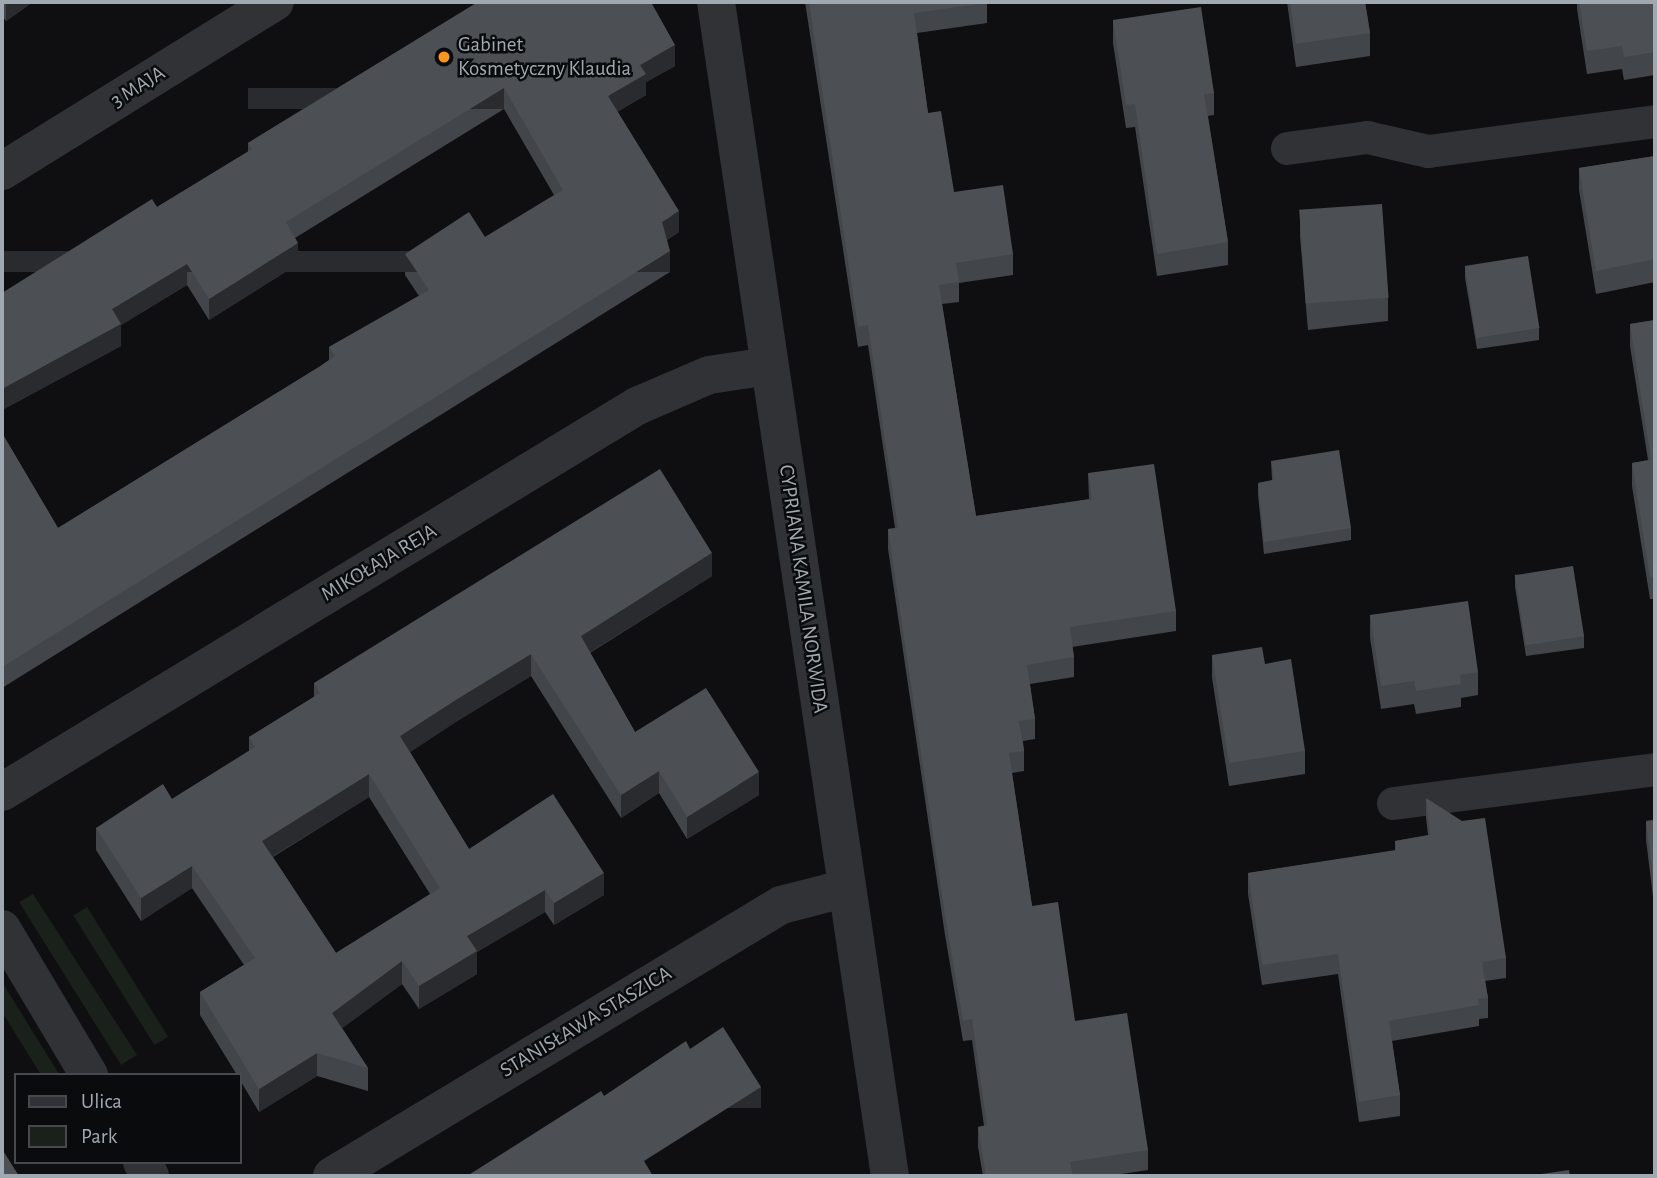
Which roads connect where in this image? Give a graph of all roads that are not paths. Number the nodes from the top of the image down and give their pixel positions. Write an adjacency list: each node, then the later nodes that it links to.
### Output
1 (275, 2): 5 (street, 3 MAJA)
2 (716, 2): 6 (street, CYPRIANA KAMILA NORWIDA)
3 (1655, 121): 4 (lane)
4 (1287, 148)
5 (2, 171)
6 (769, 366): 8 (street, MIKOŁAJA REJA); 10 (street, CYPRIANA KAMILA NORWIDA)
7 (1655, 769): 9 (lane)
8 (2, 792)
9 (1393, 803)
10 (848, 888): 13 (street, STANISŁAWA STASZICA); 14 (street, CYPRIANA KAMILA NORWIDA)
11 (2, 929): 12 (street)
12 (88, 1073)
13 (332, 1176)
14 (890, 1176)

